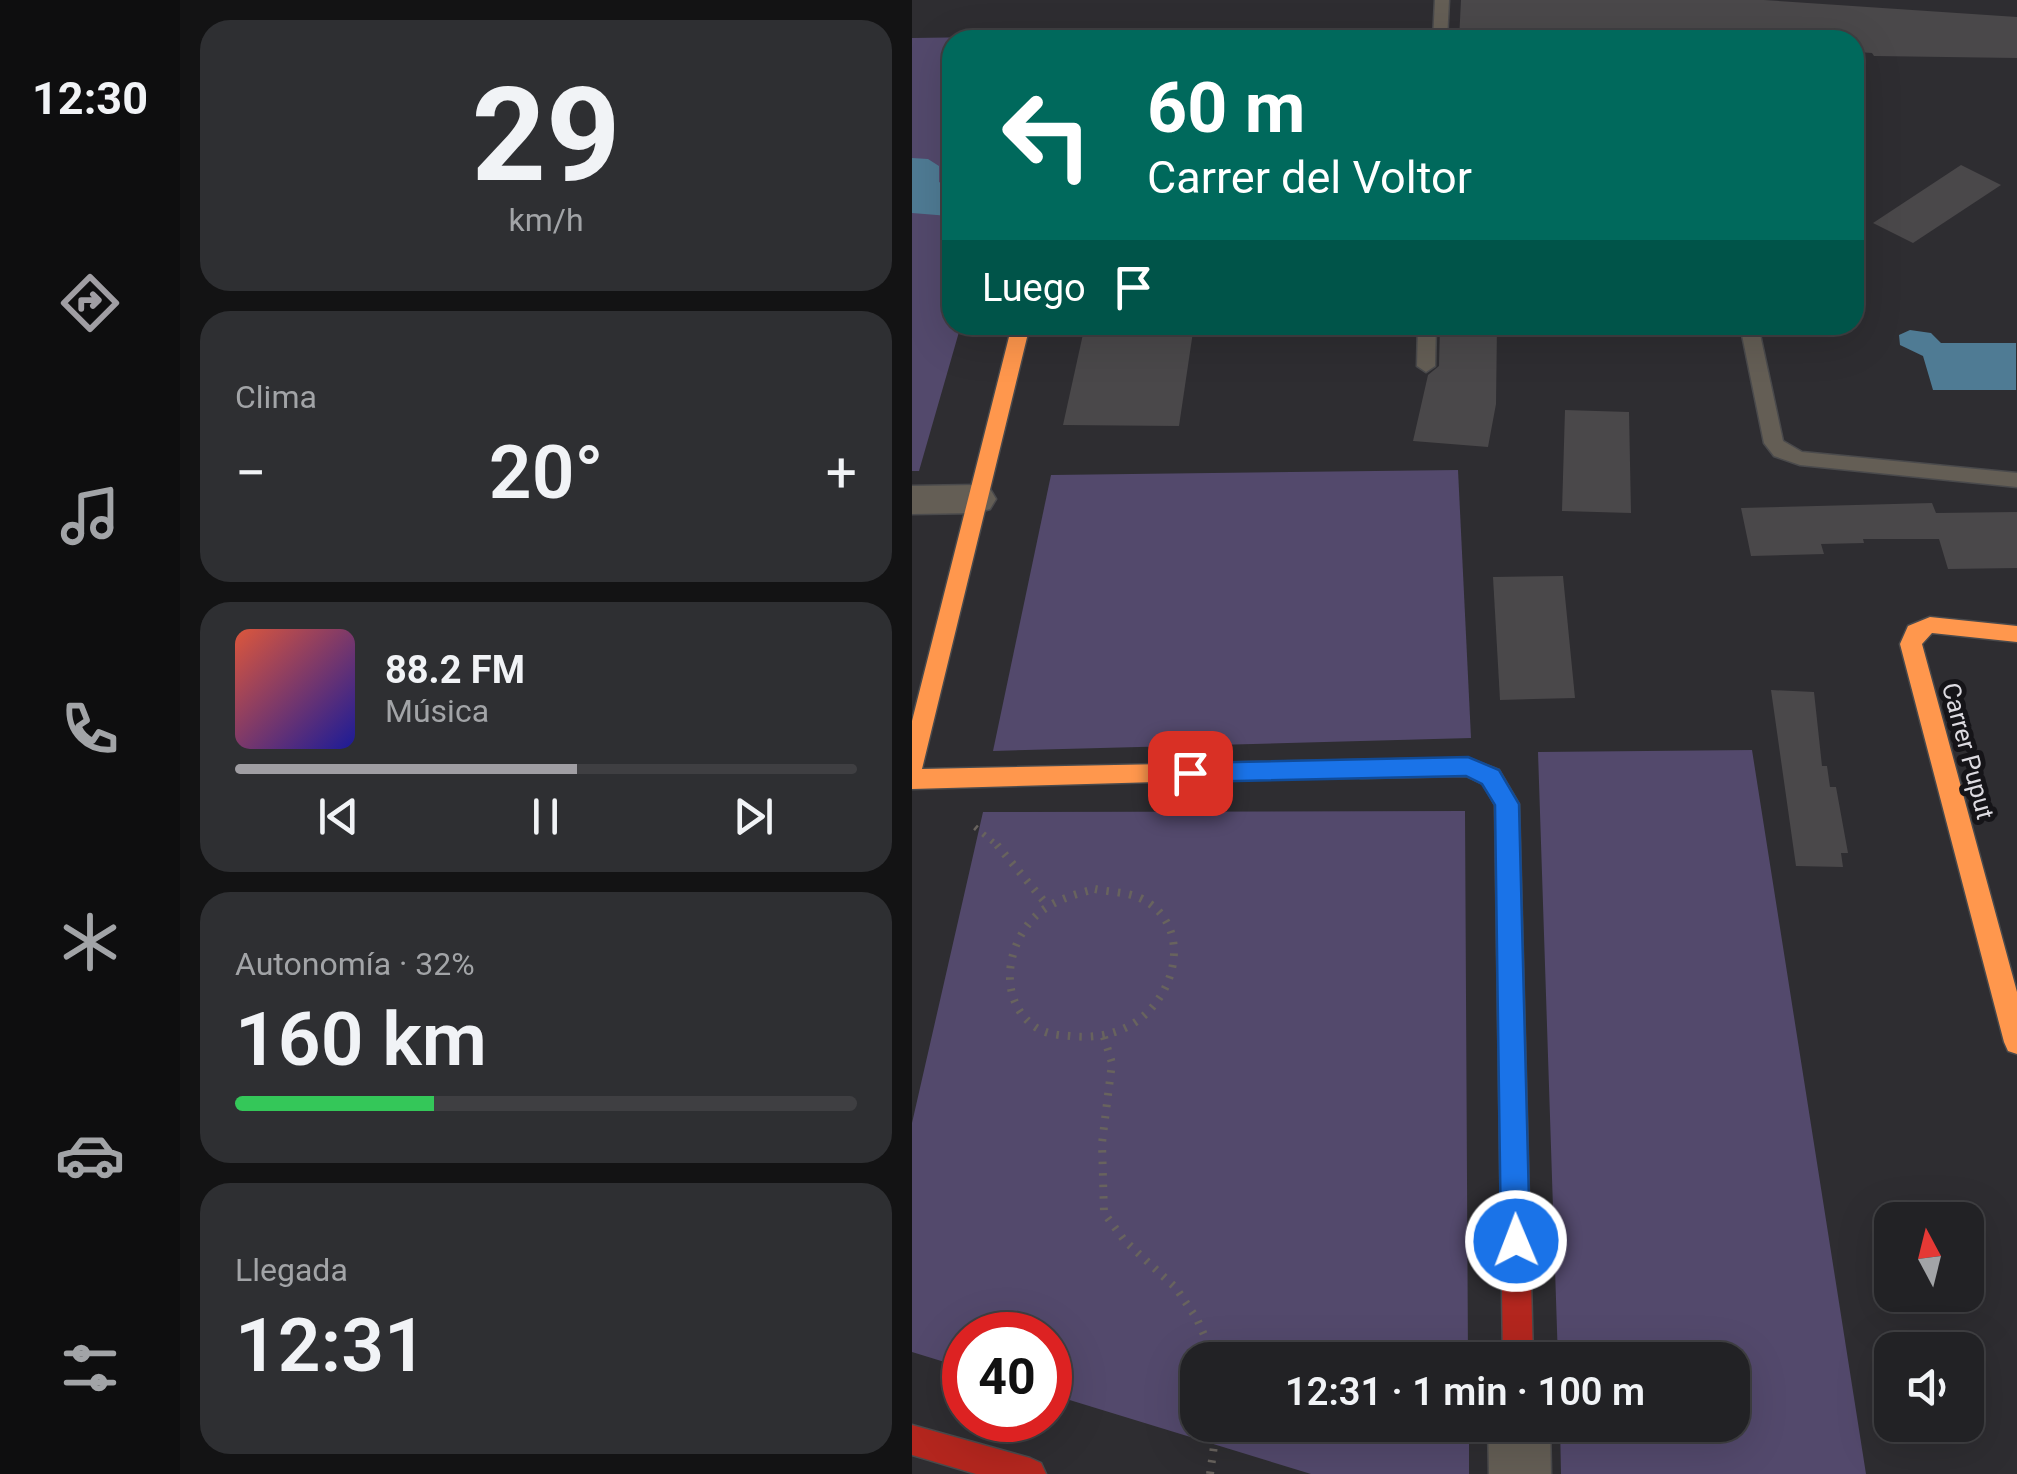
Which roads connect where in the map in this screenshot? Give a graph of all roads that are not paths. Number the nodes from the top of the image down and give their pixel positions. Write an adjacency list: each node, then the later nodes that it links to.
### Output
1 (1442, 0): 2 (lane)
2 (1440, 30)
3 (1018, 335): 8 (street)
4 (1428, 335): 6 (lane)
5 (1751, 335): 7 (lane)
6 (1426, 366)
7 (2016, 480)
8 (976, 499): 9 (street); 11 (street)
9 (912, 500)
10 (2016, 634): 13 (street, Carrer Puput)
11 (912, 766)
12 (912, 779): 14 (street)
13 (2016, 1042)
14 (1518, 1342)
15 (912, 1440): 17 (street)
16 (1519, 1442): 18 (street)
17 (1030, 1474)
18 (1520, 1474)

